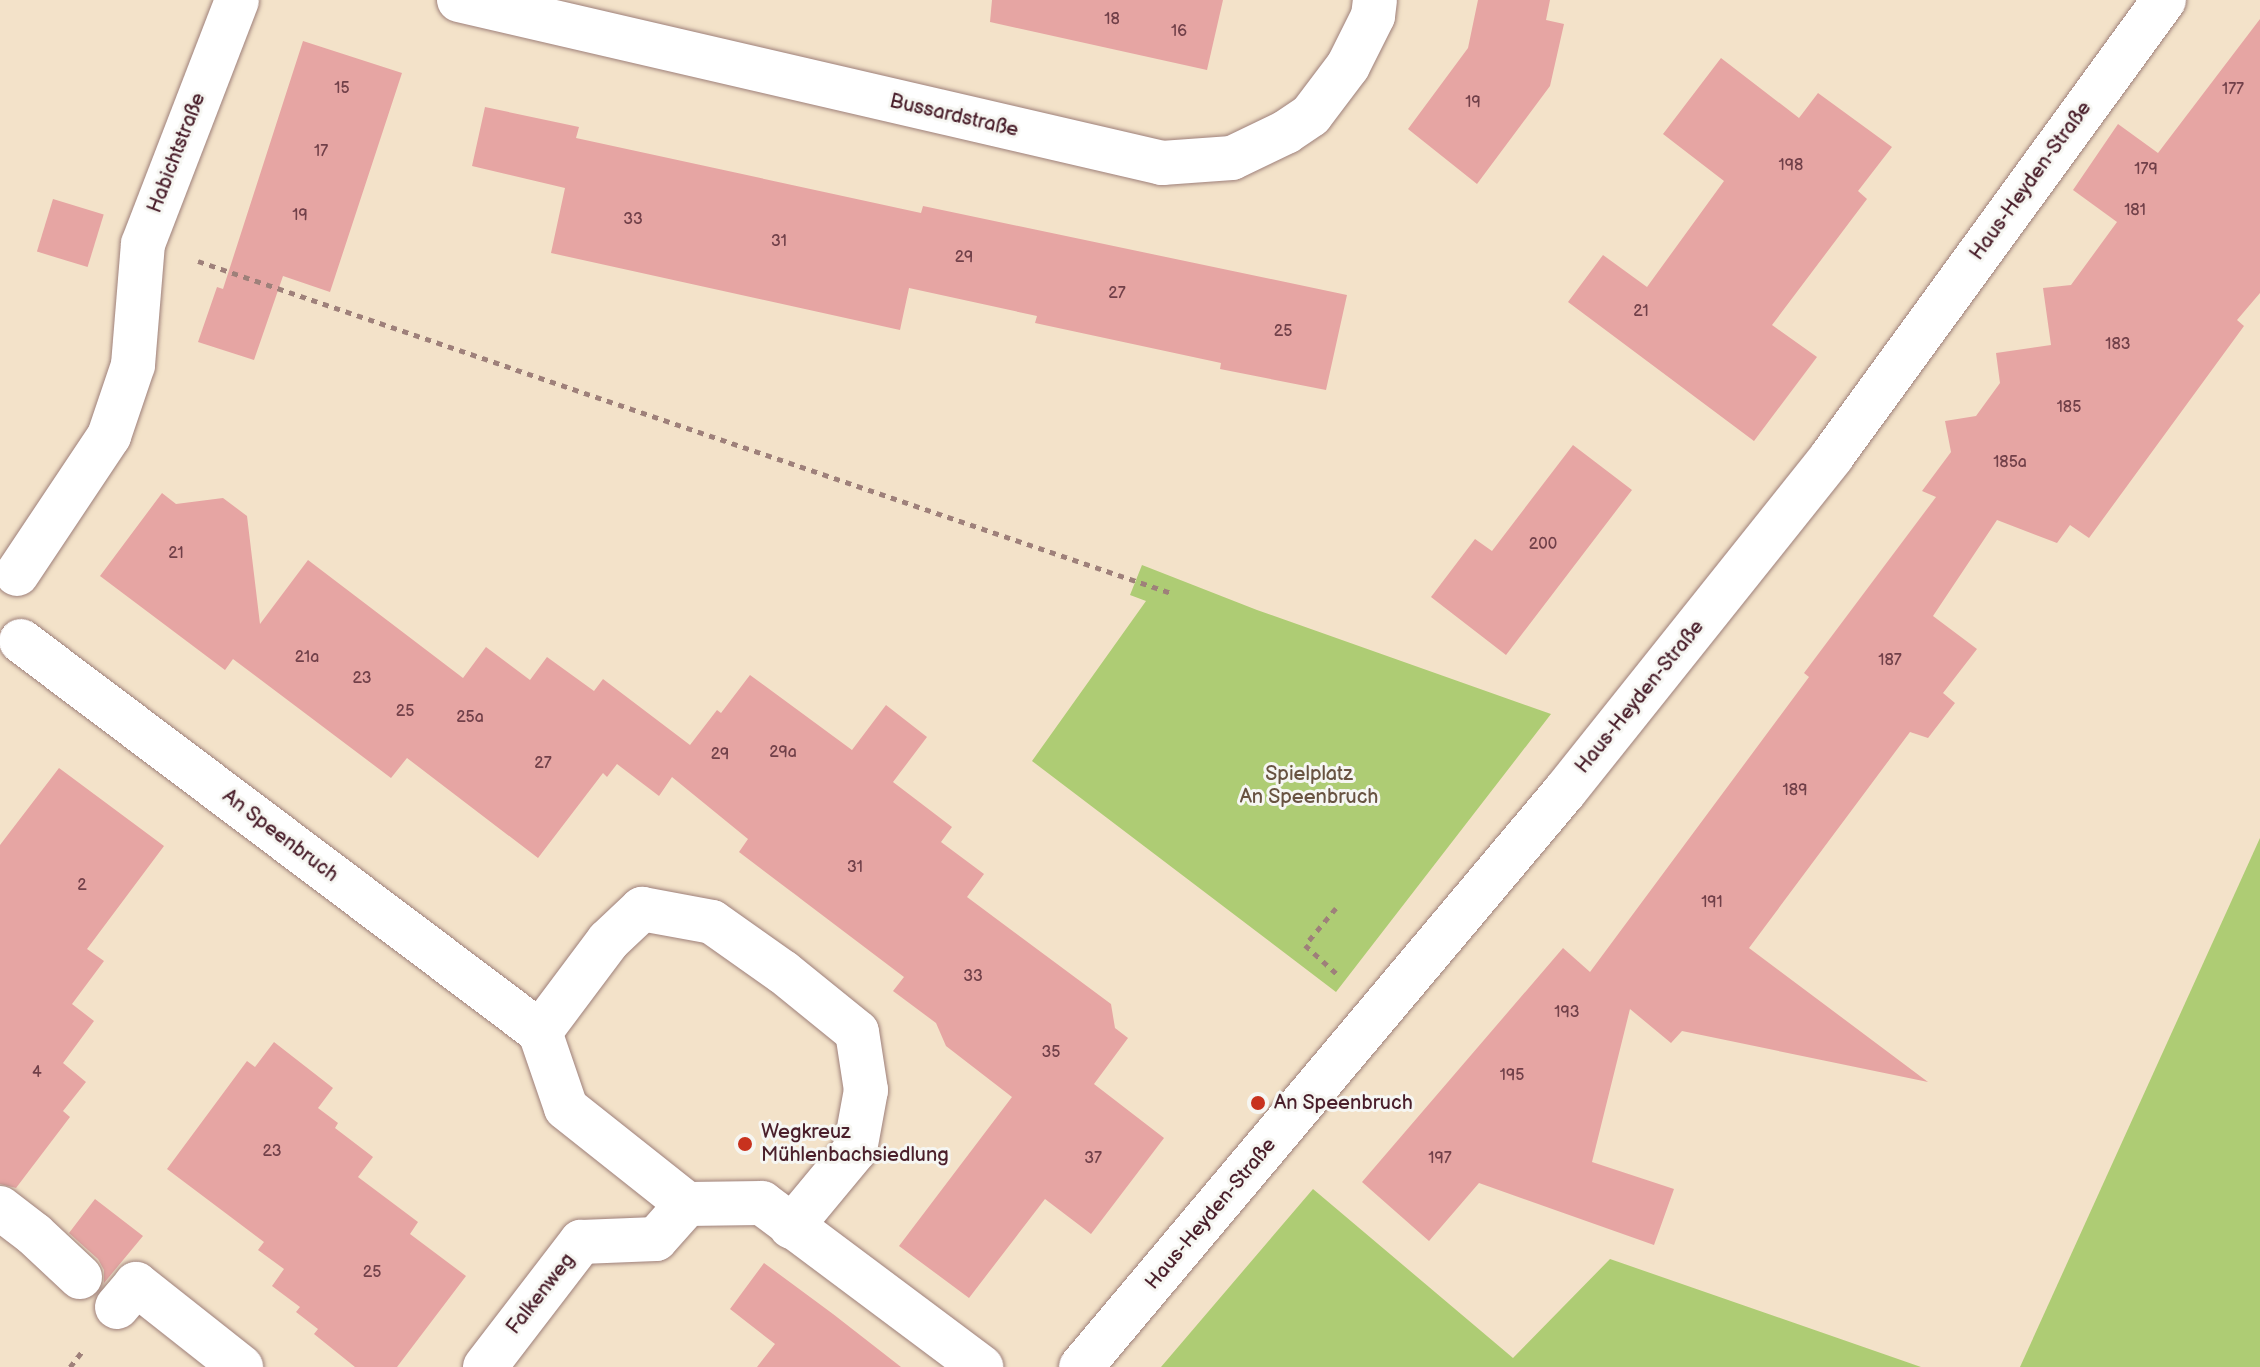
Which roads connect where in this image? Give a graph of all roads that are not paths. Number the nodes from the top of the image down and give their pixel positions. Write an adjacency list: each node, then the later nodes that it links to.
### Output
1 (237, 0): 5 (street, Habichtstraße)
2 (459, 0): 3 (street, Bussardstraße)
3 (1375, 0)
4 (2164, 0): 16 (street, Haus-Heyden-Straße)
5 (8, 569): 6 (street)
6 (10, 648): 7 (street, An Speenbruch)
7 (540, 1032): 8 (street); 10 (street)
8 (687, 1204): 10 (street); 14 (street, Falkenweg)
9 (0, 1208): 11 (street)
10 (791, 1227): 15 (street)
11 (80, 1277)
12 (117, 1307): 13 (street)
13 (241, 1367)
14 (485, 1367)
15 (981, 1367)
16 (1081, 1367)

